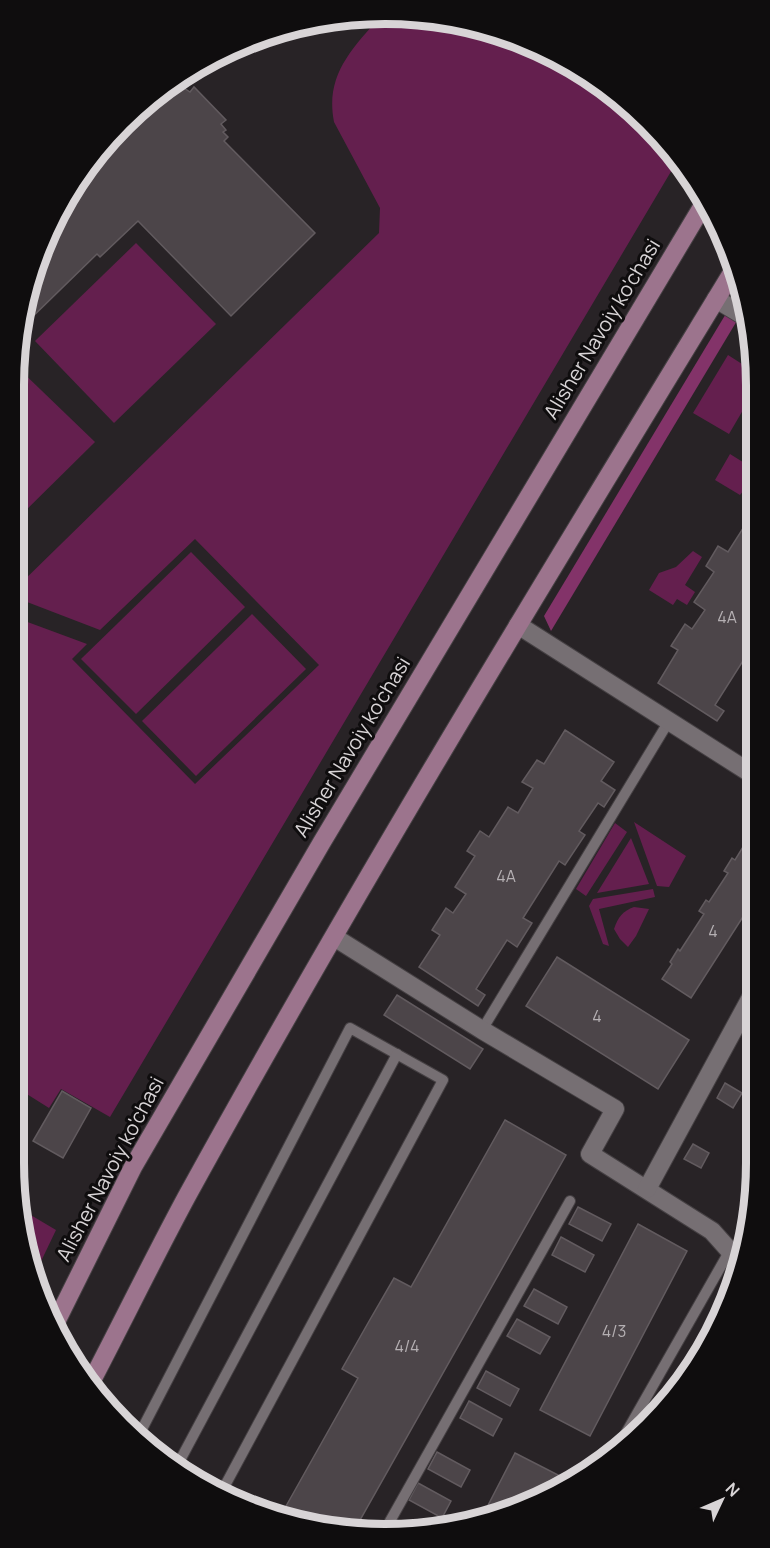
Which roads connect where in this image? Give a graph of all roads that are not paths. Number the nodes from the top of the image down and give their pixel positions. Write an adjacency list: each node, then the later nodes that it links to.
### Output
1 (700, 210): 15 (main road, Alisher Navoiy ko'chasi)
2 (729, 277): 3 (main road)
3 (716, 298): 4 (street); 5 (main road)
4 (738, 312)
5 (518, 625): 6 (street); 8 (main road)
6 (669, 722): 7 (street); 10 (lane)
7 (746, 771)
8 (334, 937): 10 (street); 16 (main road)
9 (746, 1007): 12 (street)
10 (482, 1030): 12 (street)
11 (397, 1054): 18 (lane); 19 (lane); 20 (lane)
12 (647, 1189): 14 (street)
13 (570, 1201): 21 (lane)
14 (733, 1255): 17 (lane)
15 (58, 1317)
16 (94, 1376)
17 (629, 1428)
18 (142, 1429)
19 (180, 1460)
20 (224, 1487)
21 (388, 1524)

